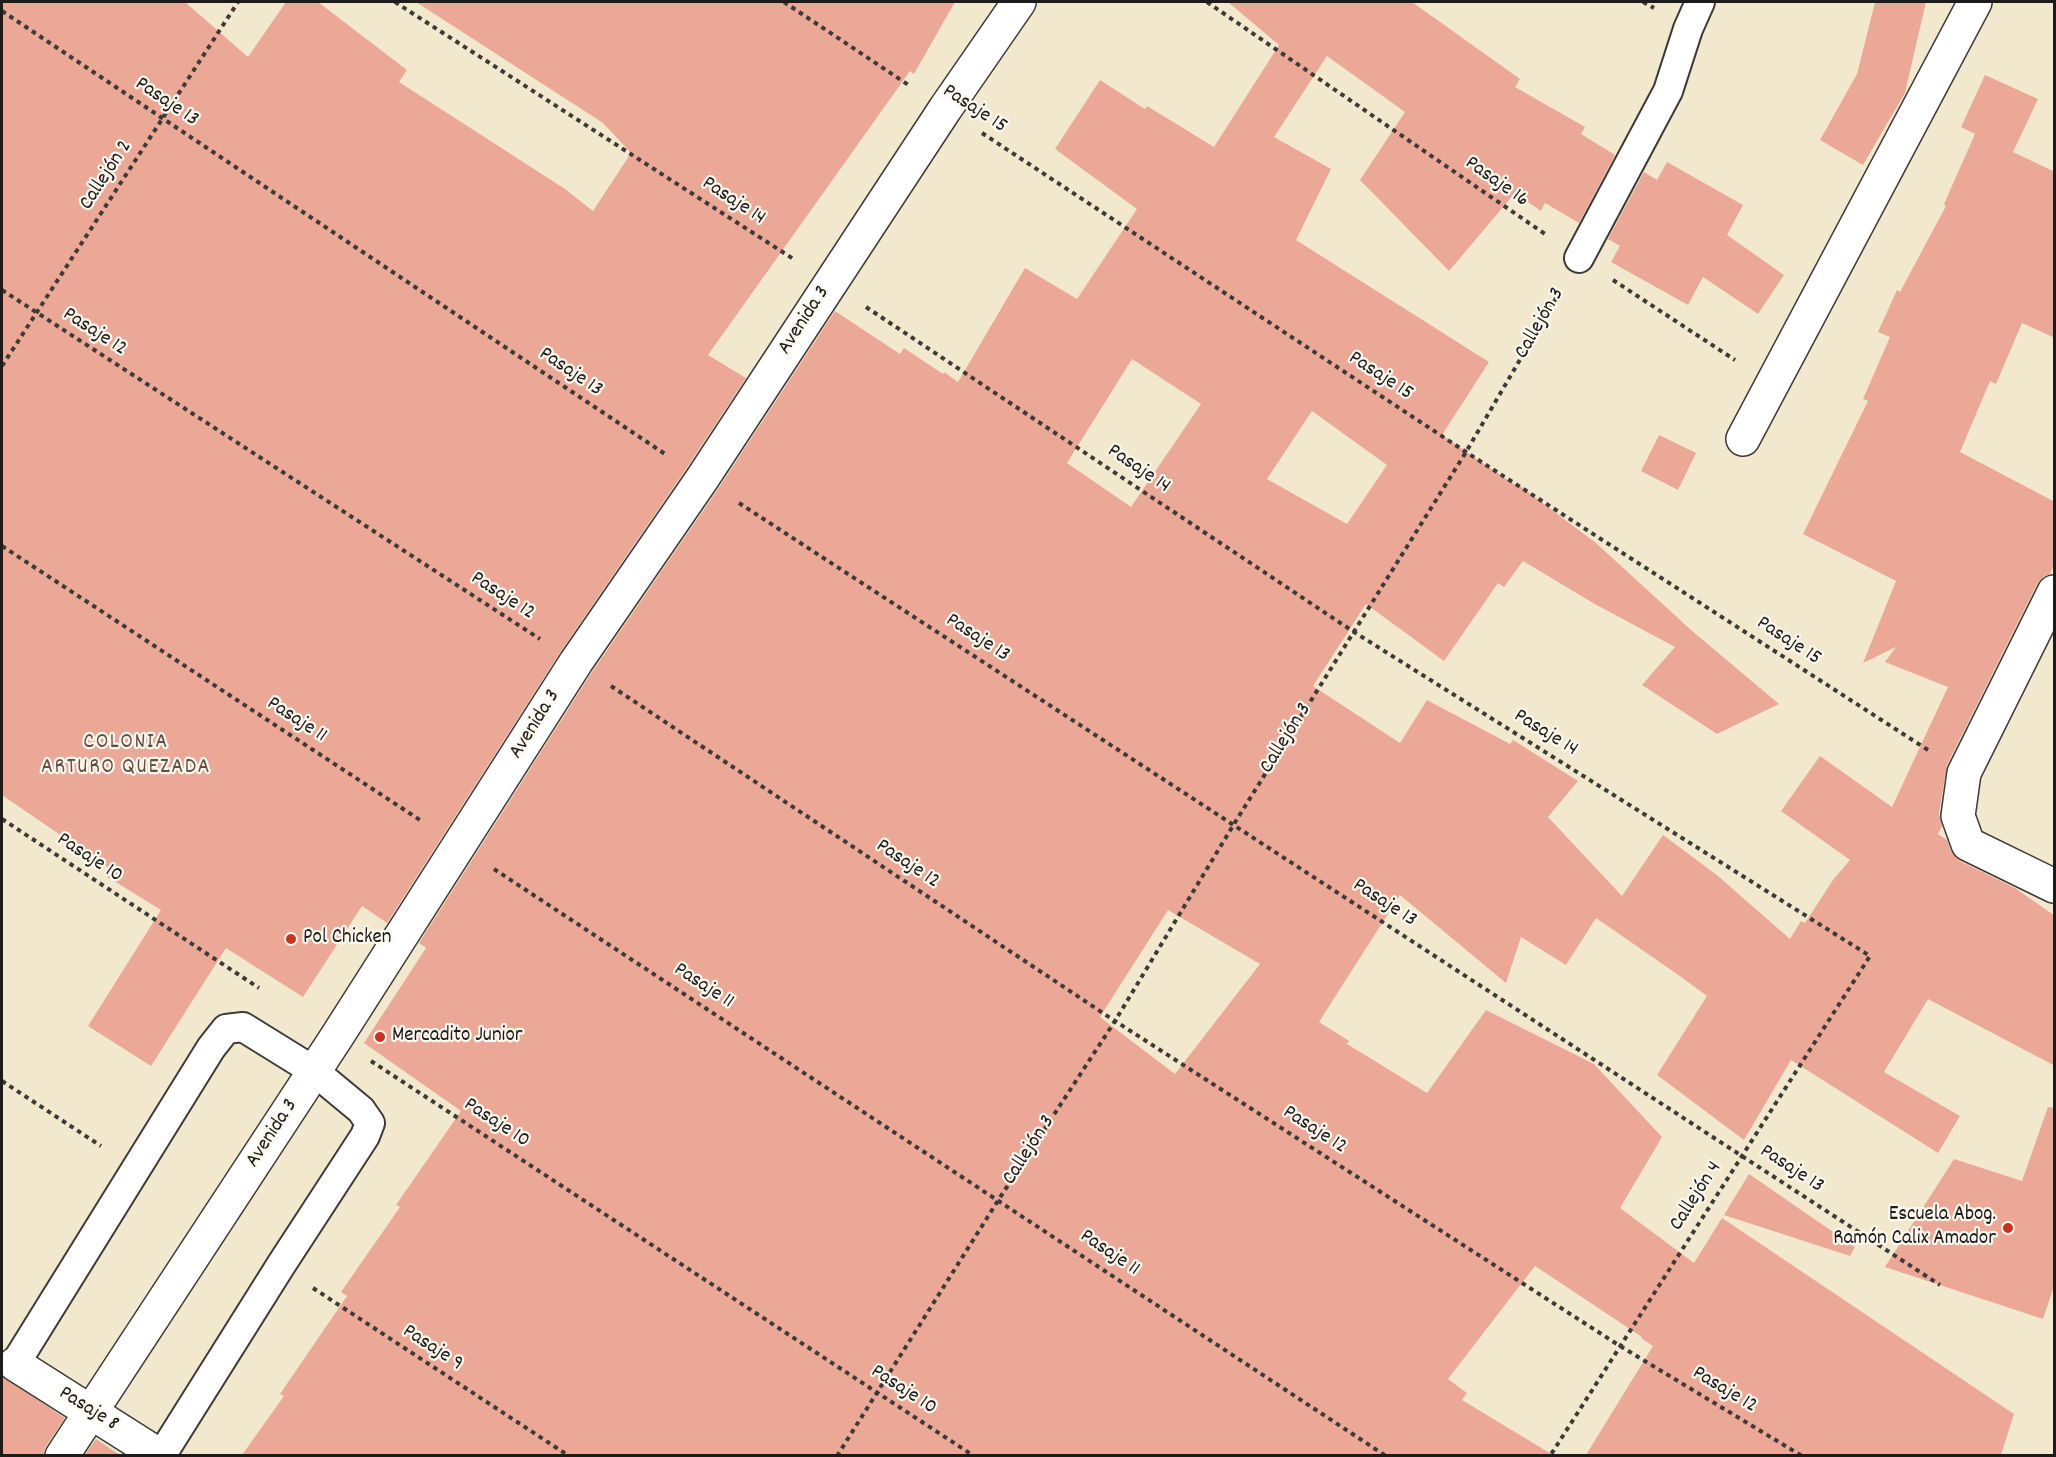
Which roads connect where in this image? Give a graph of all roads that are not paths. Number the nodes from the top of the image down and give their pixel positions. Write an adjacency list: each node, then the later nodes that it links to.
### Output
1 (1019, 2): 8 (street, Avenida 3)
2 (1700, 2): 4 (lane)
3 (1975, 2): 5 (street)
4 (1579, 258)
5 (1743, 439)
6 (2055, 592): 7 (street)
7 (2055, 886)
8 (314, 1071): 9 (lane); 10 (street, Avenida 3); 12 (lane)
9 (15, 1364): 10 (street, Pasaje 8)
10 (90, 1411): 11 (street, Avenida 3); 12 (street, Pasaje 8)
11 (62, 1455)
12 (161, 1455)

